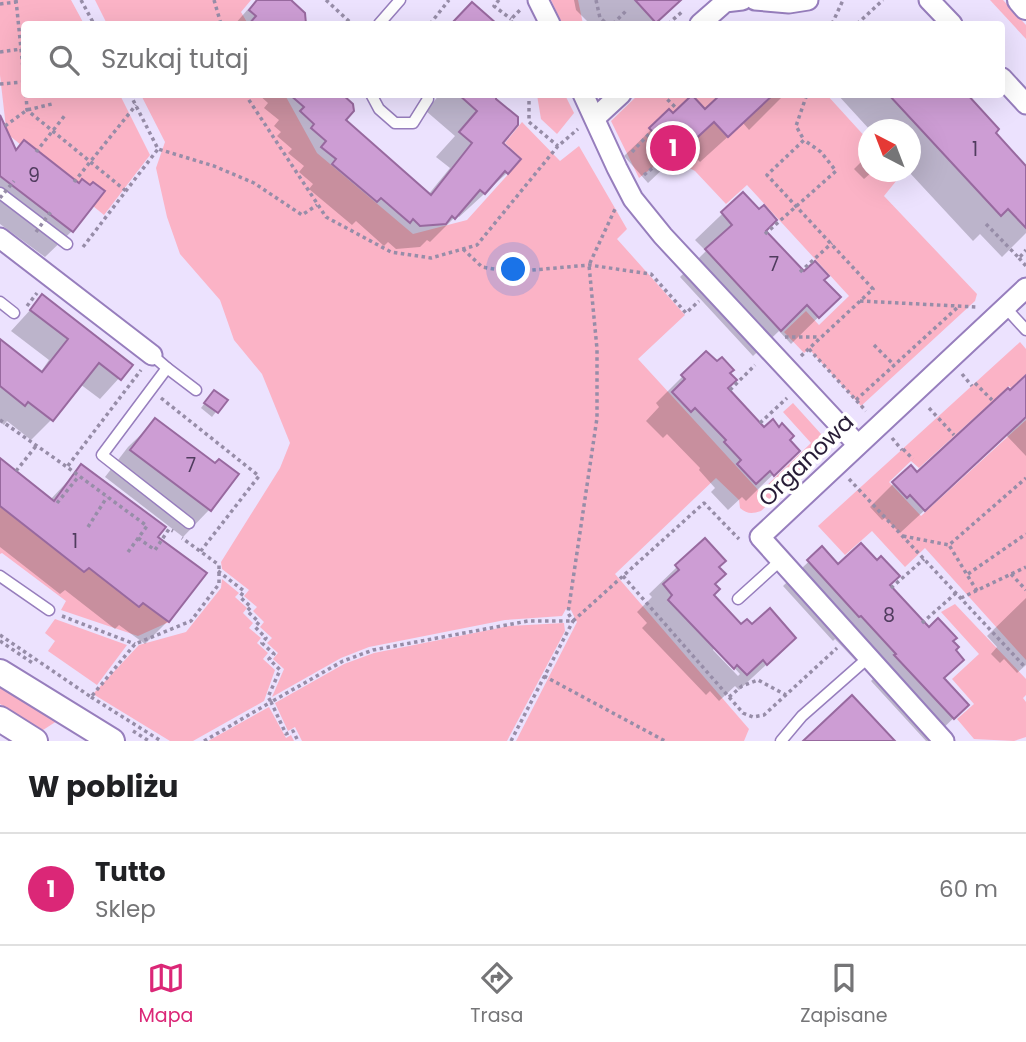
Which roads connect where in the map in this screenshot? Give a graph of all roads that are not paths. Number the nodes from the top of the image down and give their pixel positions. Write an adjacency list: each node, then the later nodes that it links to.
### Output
1 (400, 0): 9 (lane)
2 (538, 0): 10 (street)
3 (742, 0): 11 (street)
4 (754, 0): 5 (street)
5 (808, 0)
6 (929, 0): 12 (street)
7 (1020, 0): 8 (street)
8 (1026, 7)
9 (382, 21)
10 (548, 21)
11 (703, 21)
12 (948, 21)
13 (1005, 81): 18 (street)
14 (372, 98): 15 (lane)
15 (428, 98)
16 (585, 98): 19 (street)
17 (617, 98): 19 (street)
18 (1026, 104)
19 (595, 118): 30 (street)
20 (0, 196): 22 (lane)
21 (0, 238): 28 (street)
22 (67, 244)
23 (1026, 288): 25 (street, Organowa)
24 (0, 302): 26 (lane)
25 (1005, 307): 27 (lane); 30 (street, Organowa)
26 (14, 313)
27 (1026, 330)
28 (154, 364): 29 (lane); 31 (lane)
29 (196, 390)
30 (857, 444): 32 (street, Organowa)
31 (189, 523)
32 (775, 566): 34 (lane); 36 (street, Organowa)
33 (0, 576): 35 (lane)
34 (738, 598)
35 (49, 610)
36 (869, 657): 41 (lane); 42 (street, Organowa)
37 (0, 672): 40 (street)
38 (0, 719): 39 (street)
39 (34, 740)
40 (112, 741)
41 (781, 741)
42 (944, 741)

